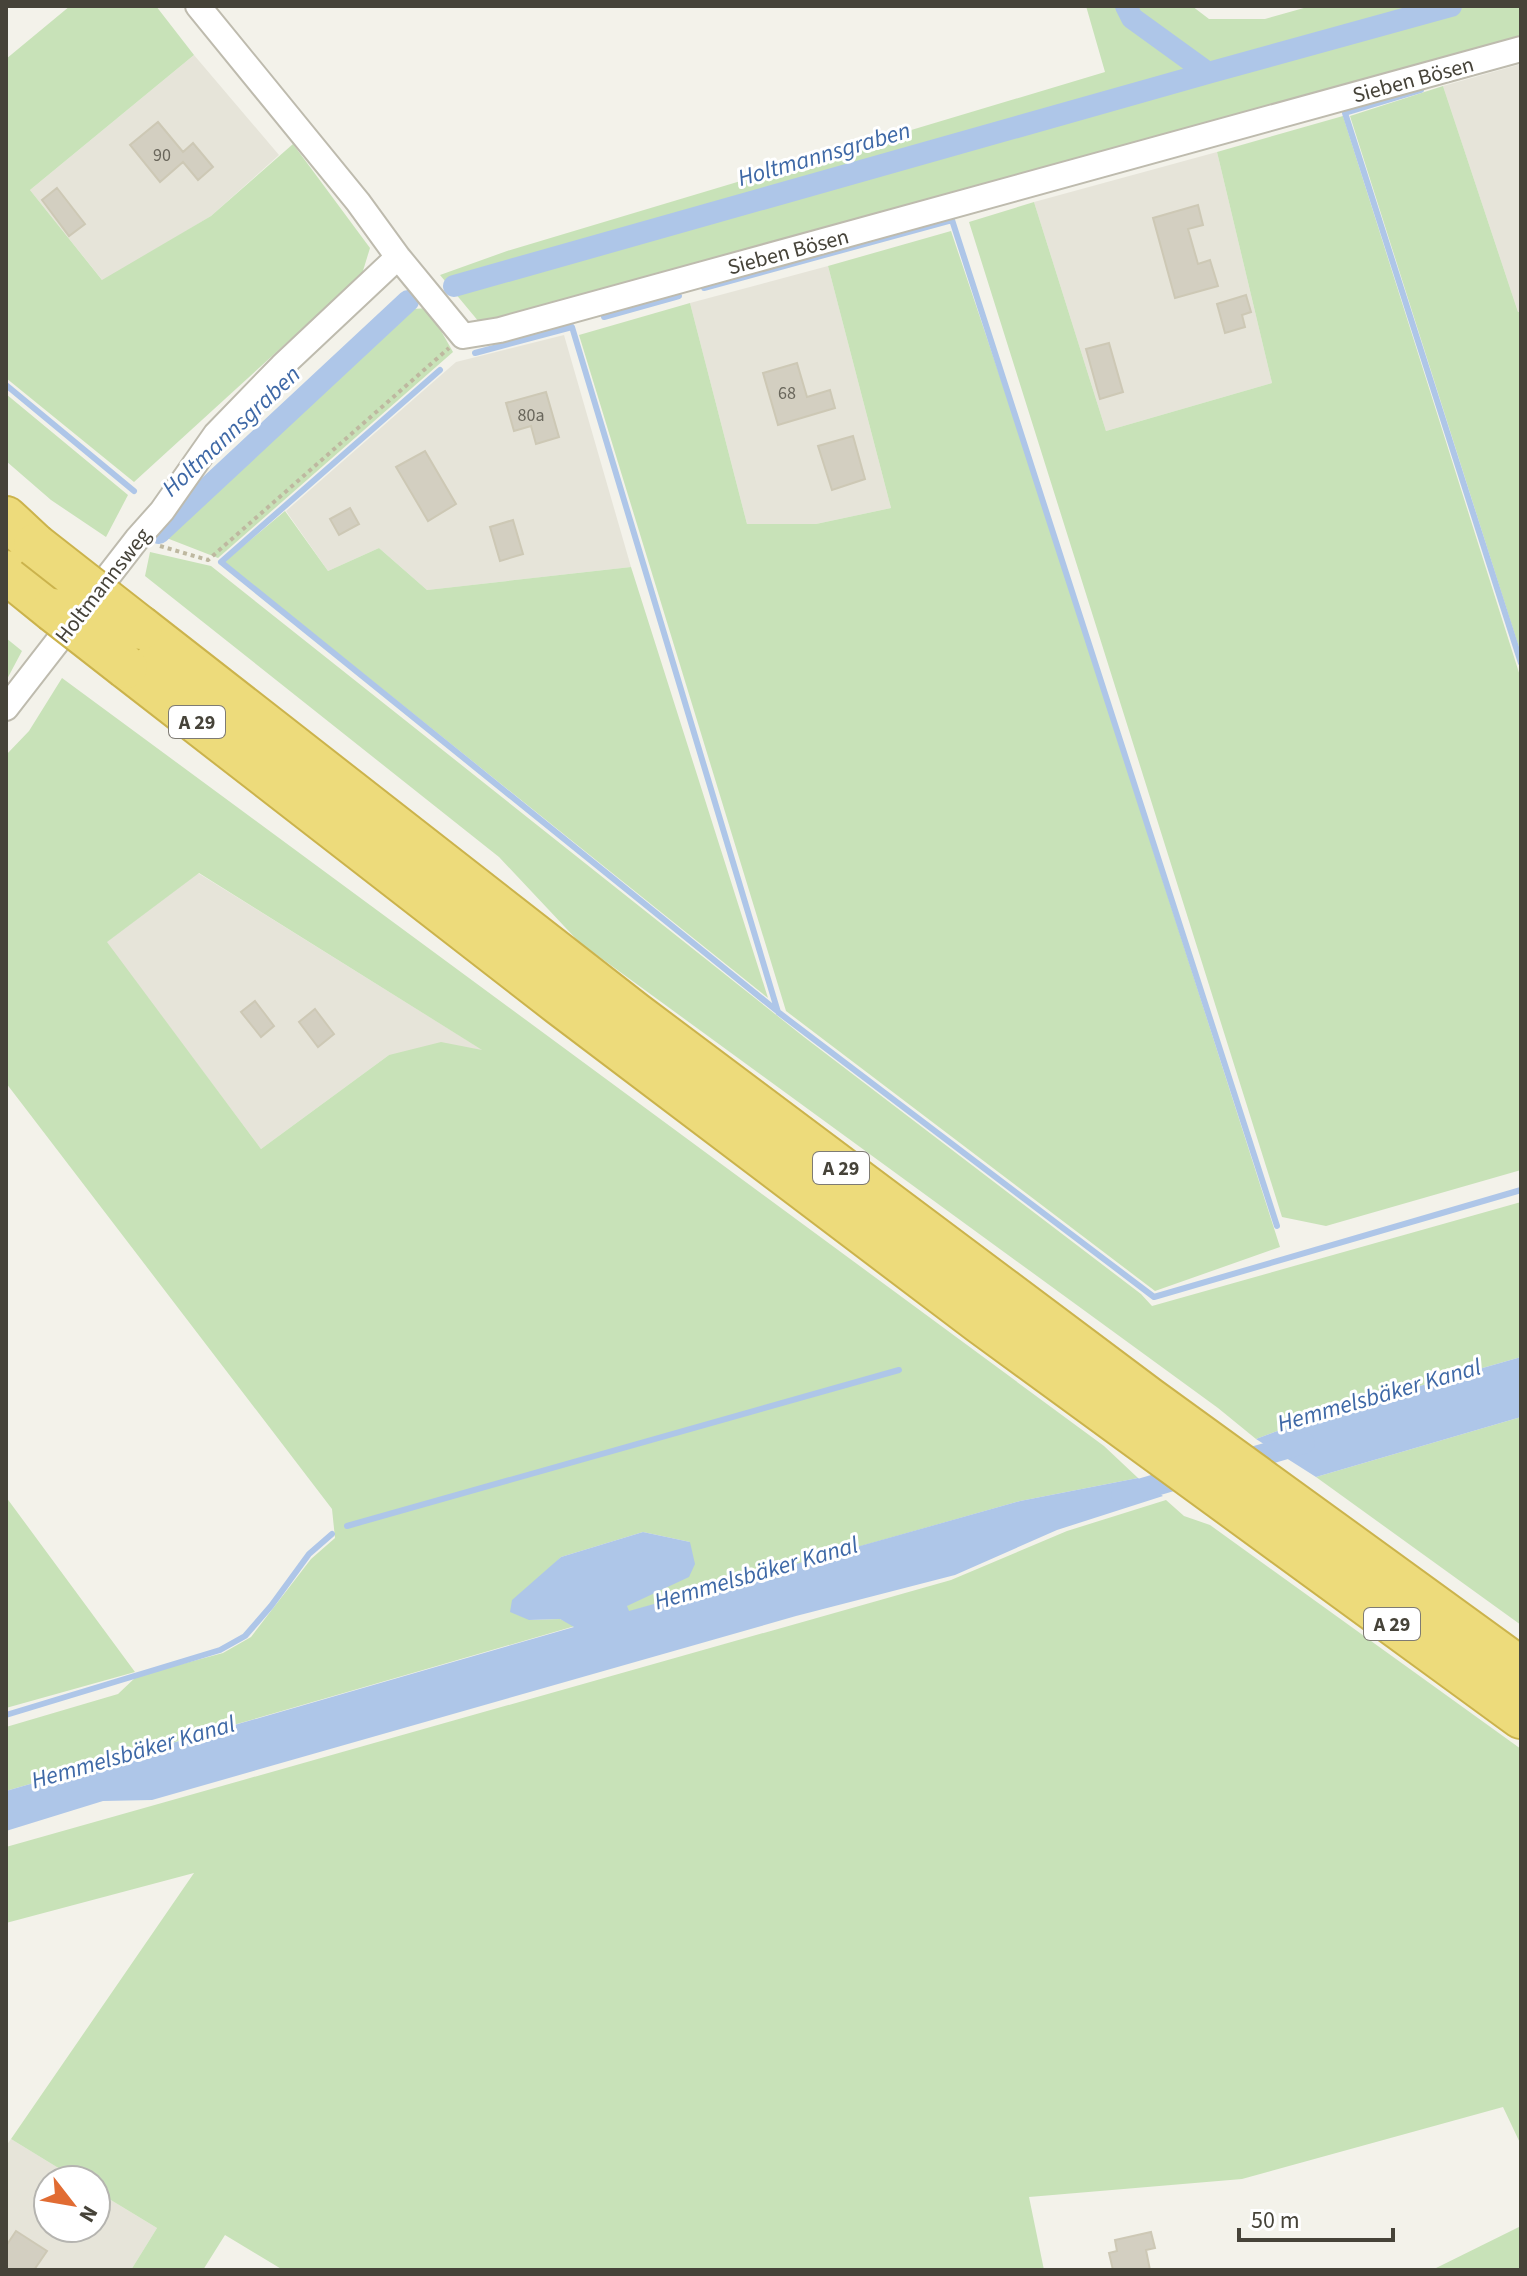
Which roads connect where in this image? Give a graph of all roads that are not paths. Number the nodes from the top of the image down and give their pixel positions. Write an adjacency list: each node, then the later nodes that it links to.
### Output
1 (198, 6): 3 (street)
2 (1521, 49): 3 (street, Sieben Bösen)
3 (398, 257): 7 (street, Holtmannsweg)
4 (13, 539): 6 (highway, A 29); 8 (highway, A 29, bridge)
5 (6, 600): 6 (highway)
6 (47, 618): 9 (highway, A 29, bridge)
7 (6, 708)
8 (1521, 1669)
9 (1521, 1717)

